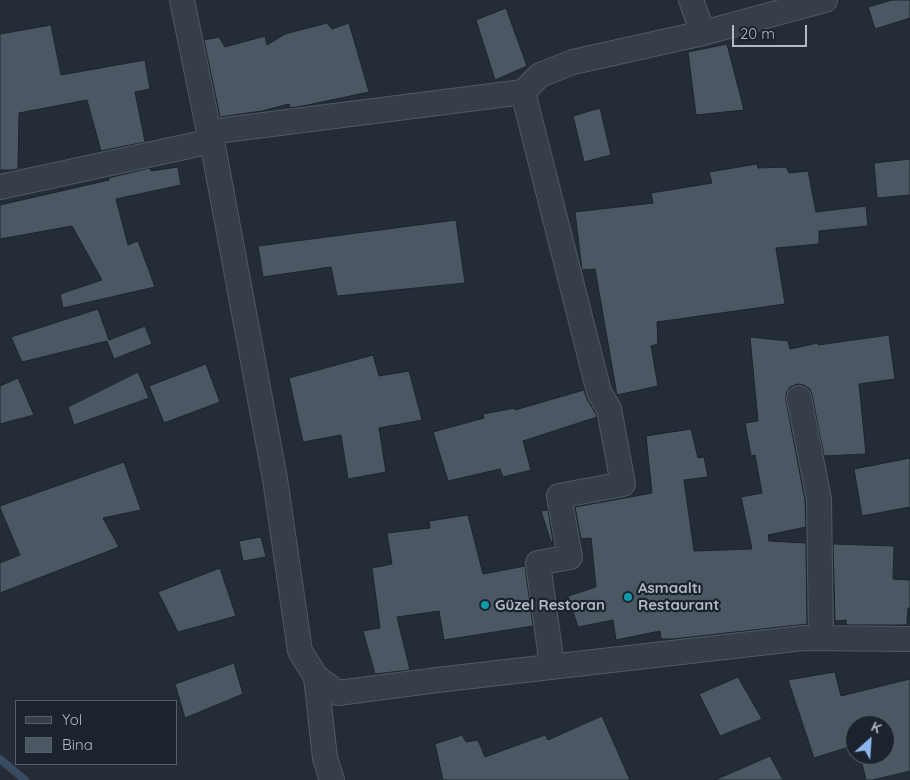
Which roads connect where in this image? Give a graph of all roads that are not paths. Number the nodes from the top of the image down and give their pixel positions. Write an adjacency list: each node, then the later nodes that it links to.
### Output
1 (182, 0): 6 (street)
2 (692, 0): 4 (street)
3 (825, 0): 4 (street)
4 (703, 33): 5 (street)
5 (524, 92): 6 (street); 11 (street)
6 (211, 137): 7 (street); 12 (street)
7 (0, 187)
8 (799, 398): 9 (street)
9 (821, 638): 10 (street); 11 (street)
10 (910, 639)
11 (552, 666): 12 (street)
12 (316, 677): 13 (street)
13 (332, 780)

